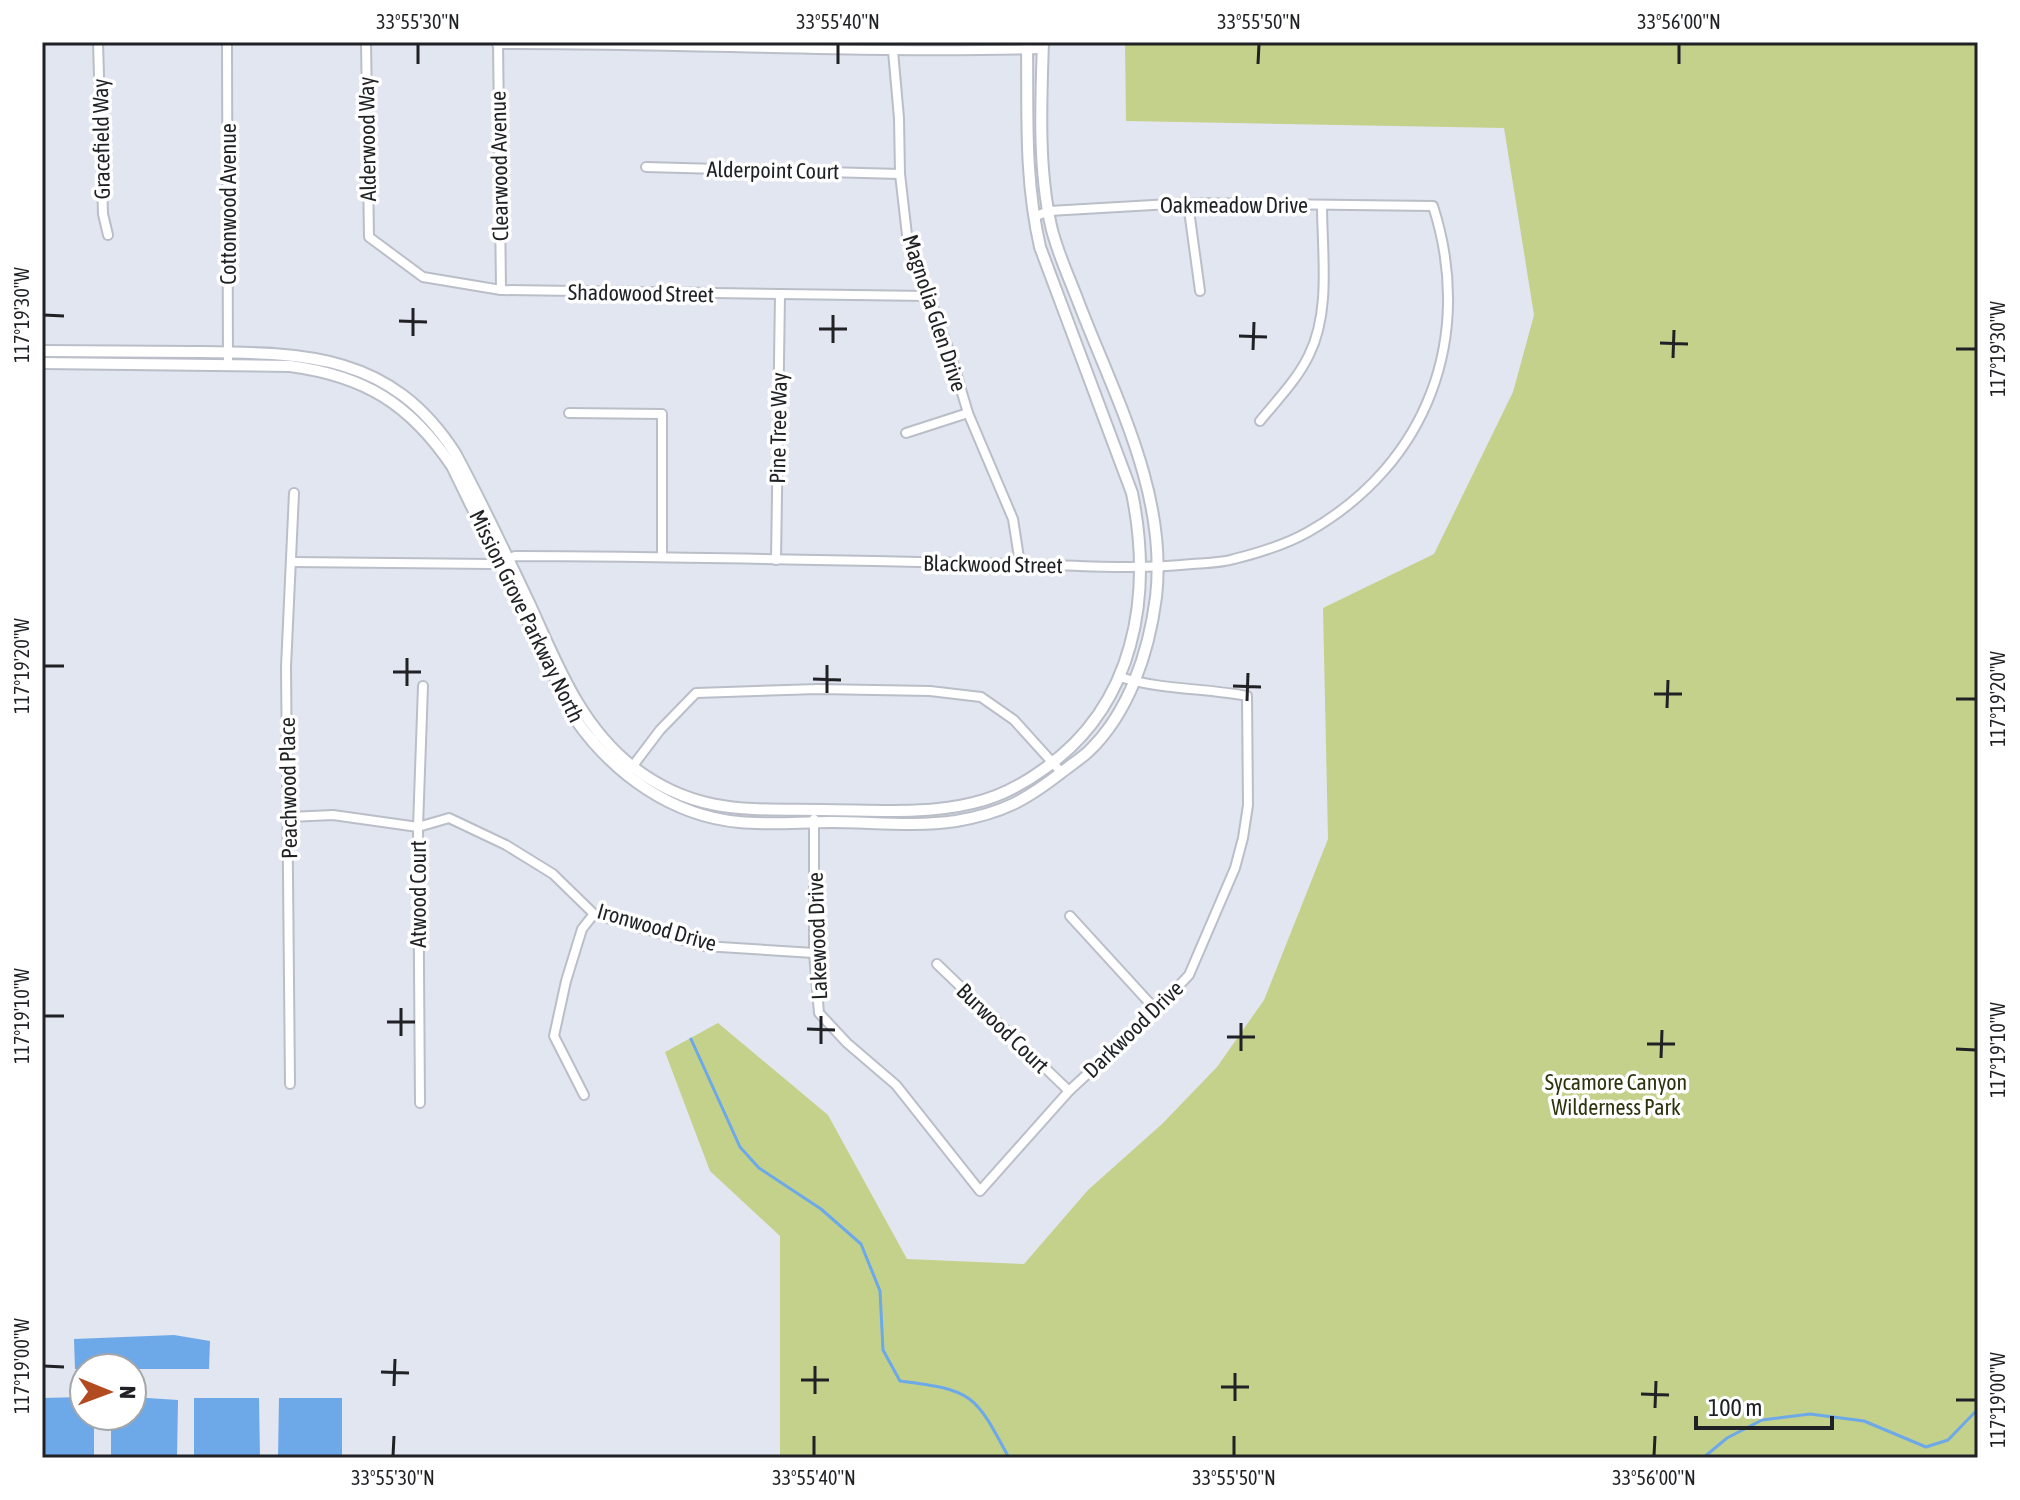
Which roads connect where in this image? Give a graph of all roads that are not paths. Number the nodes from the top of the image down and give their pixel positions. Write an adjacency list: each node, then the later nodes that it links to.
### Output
1 (98, 42): 16 (street, Gracefield Way)
2 (227, 42): 23 (street, Cottonwood Avenue)
3 (366, 42): 17 (street, Alderwood Way)
4 (498, 43): 5 (street); 18 (street, Clearwood Avenue)
5 (621, 43): 8 (street)
6 (1027, 46): 7 (street); 8 (street); 15 (street, Mission Grove Parkway North)
7 (1043, 46): 14 (street, Mission Grove Parkway North)
8 (893, 51): 10 (street, Magnolia Glen Drive)
9 (646, 167): 10 (street, Alderpoint Court)
10 (900, 174): 21 (street, Magnolia Glen Drive)
11 (1188, 203): 12 (street, Oakmeadow Drive); 14 (street, Oakmeadow Drive); 19 (street)
12 (1322, 205): 13 (street, Oakmeadow Drive); 28 (street)
13 (1433, 206): 36 (street, Blackwood Street)
14 (1049, 211): 15 (street, Oakmeadow Drive); 36 (street, Mission Grove Parkway North)
15 (1036, 216): 37 (street, Mission Grove Parkway North)
16 (108, 235)
17 (369, 237): 18 (street, Shadowood Street)
18 (501, 290): 20 (street, Shadowood Street)
19 (1200, 291)
20 (780, 295): 21 (street, Shadowood Street); 33 (street, Pine Tree Way)
21 (928, 296): 27 (street, Magnolia Glen Drive)
22 (42, 351): 23 (street, Mission Grove Parkway North)
23 (228, 353): 25 (street, Cottonwood Avenue); 32 (street, Mission Grove Parkway North)
24 (42, 363): 25 (street, Mission Grove Parkway North)
25 (228, 366): 32 (street, Mission Grove Parkway North)
26 (569, 413): 31 (street)
27 (968, 413): 29 (street); 35 (street, Magnolia Glen Drive)
28 (1260, 421)
29 (906, 433)
30 (294, 493): 34 (street, Peachwood Place)
31 (662, 556): 32 (street, Blackwood Street); 33 (street, Blackwood Street)
32 (503, 560): 34 (street, Blackwood Street); 42 (street, Mission Grove Parkway North)
33 (776, 560): 35 (street, Blackwood Street)
34 (292, 562): 45 (street, Peachwood Place)
35 (1020, 564): 37 (street, Blackwood Street)
36 (1157, 568): 37 (street, Blackwood Street); 39 (street, Mission Grove Parkway North)
37 (1141, 569): 38 (street, Mission Grove Parkway North)
38 (1120, 677): 39 (street); 41 (street, Mission Grove Parkway North)
39 (1133, 681): 43 (street, Mission Grove Parkway North); 52 (street, Darkwood Drive)
40 (423, 686): 47 (street, Atwood Court)
41 (1054, 762): 42 (street); 43 (street); 44 (street, Mission Grove Parkway North)
42 (629, 771): 44 (street, Mission Grove Parkway North); 46 (street, Mission Grove Parkway North)
43 (1061, 772): 46 (street, Mission Grove Parkway North)
44 (814, 810): 46 (street, Lakewood Drive)
45 (289, 817): 47 (street, Ironwood Drive); 53 (street, Peachwood Place)
46 (815, 823): 50 (street, Lakewood Drive)
47 (418, 827): 48 (street, Ironwood Drive); 56 (street, Atwood Court)
48 (594, 914): 50 (street, Ironwood Drive); 55 (street)
49 (1070, 916): 52 (street)
50 (814, 953): 57 (street, Lakewood Drive)
51 (937, 964): 54 (street, Burwood Court)
52 (1156, 1010): 54 (street, Darkwood Drive)
53 (290, 1084)
54 (1069, 1091): 57 (street, Darkwood Drive)
55 (584, 1095)
56 (420, 1103)
57 (980, 1191)

